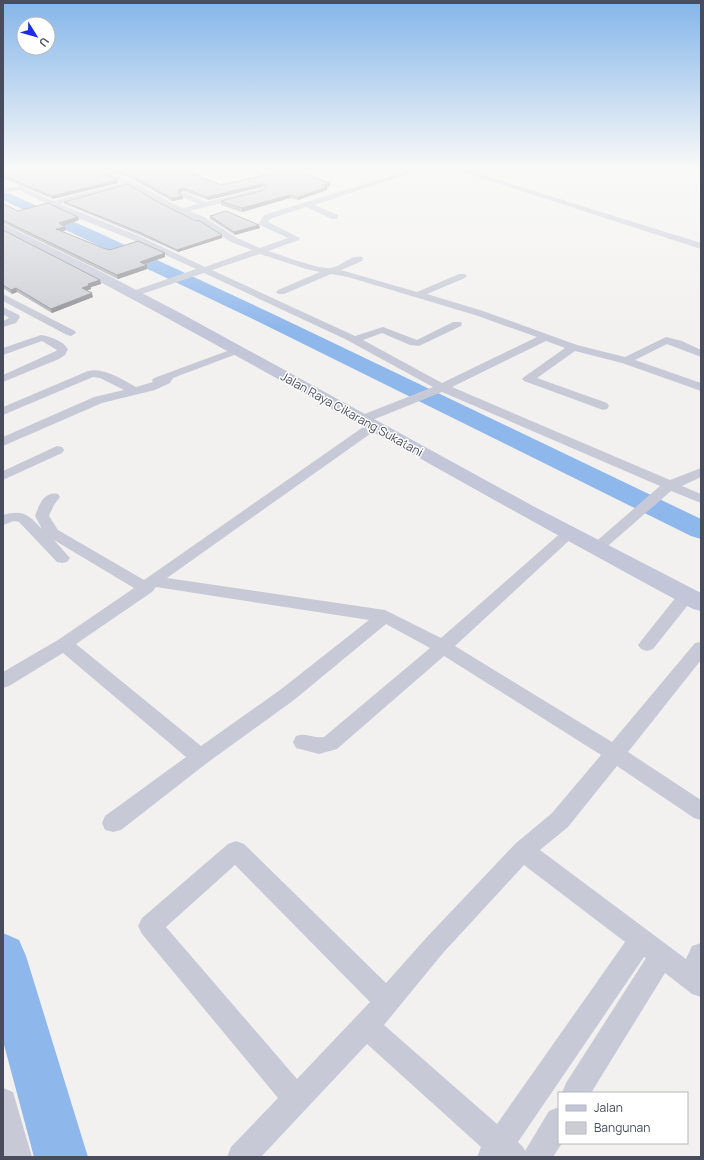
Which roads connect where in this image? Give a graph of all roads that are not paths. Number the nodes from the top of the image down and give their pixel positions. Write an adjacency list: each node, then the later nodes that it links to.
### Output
1 (93, 221): 11 (street)
2 (204, 221): 9 (street)
3 (263, 221): 9 (street)
4 (620, 221): 7 (street)
5 (3, 227): 15 (main road, Jalan Raya Cikarang Sukatani)
6 (696, 237): 7 (street)
7 (686, 242): 8 (street)
8 (701, 246)
9 (260, 250): 11 (street); 12 (street)
10 (359, 259): 12 (street)
11 (203, 270): 15 (street); 23 (street)
12 (331, 271): 14 (street); 16 (street)
13 (462, 276): 16 (street)
14 (281, 292)
15 (133, 294): 25 (main road, Jalan Raya Cikarang Sukatani)
16 (417, 295): 22 (street)
17 (3, 297): 21 (street)
18 (3, 310): 19 (street)
19 (3, 324)
20 (457, 324): 23 (street)
21 (71, 333)
22 (546, 337): 24 (street); 31 (street)
23 (354, 340): 31 (street)
24 (573, 347): 28 (street); 33 (street)
25 (238, 350): 32 (street); 35 (main road, Jalan Raya Cikarang Sukatani)
26 (3, 352): 29 (street)
27 (701, 354): 28 (street)
28 (626, 362): 30 (street)
29 (3, 379)
30 (698, 382)
31 (442, 387): 35 (street); 40 (street)
32 (140, 389): 34 (street); 36 (street)
33 (603, 406)
34 (3, 411)
35 (367, 423): 44 (main road, Jalan Raya Cikarang Sukatani); 47 (street)
36 (3, 442)
37 (57, 450): 39 (street)
38 (701, 472): 40 (street)
39 (3, 476)
40 (664, 491): 42 (street); 45 (street)
41 (53, 497): 47 (street)
42 (701, 499)
43 (3, 520): 46 (street)
44 (569, 533): 45 (main road, Jalan Raya Cikarang Sukatani); 53 (street)
45 (597, 548): 48 (main road, Jalan Raya Cikarang Sukatani)
46 (62, 558)
47 (149, 584): 50 (street); 51 (street)
48 (686, 596): 49 (main road, Jalan Raya Cikarang Sukatani); 52 (street)
49 (701, 604)
50 (385, 616): 53 (street); 58 (street)
51 (64, 644): 55 (street); 58 (street)
52 (647, 645)
53 (443, 647): 56 (street); 57 (street)
54 (701, 648): 57 (street)
55 (3, 681)
56 (303, 742)
57 (615, 754): 59 (street); 61 (street)
58 (200, 757): 60 (street)
59 (701, 811)
60 (114, 823)
61 (523, 851): 62 (street); 65 (street)
62 (651, 948): 64 (street); 67 (street); 71 (street)
63 (701, 955): 64 (street)
64 (695, 981)
65 (387, 1002): 66 (street); 68 (street)
66 (366, 1026): 68 (street); 71 (street)
67 (577, 1092)
68 (296, 1099): 73 (street)
69 (4, 1108): 72 (street)
70 (558, 1123): 74 (street)
71 (501, 1153)
72 (18, 1157)
73 (241, 1157)
74 (537, 1157)

